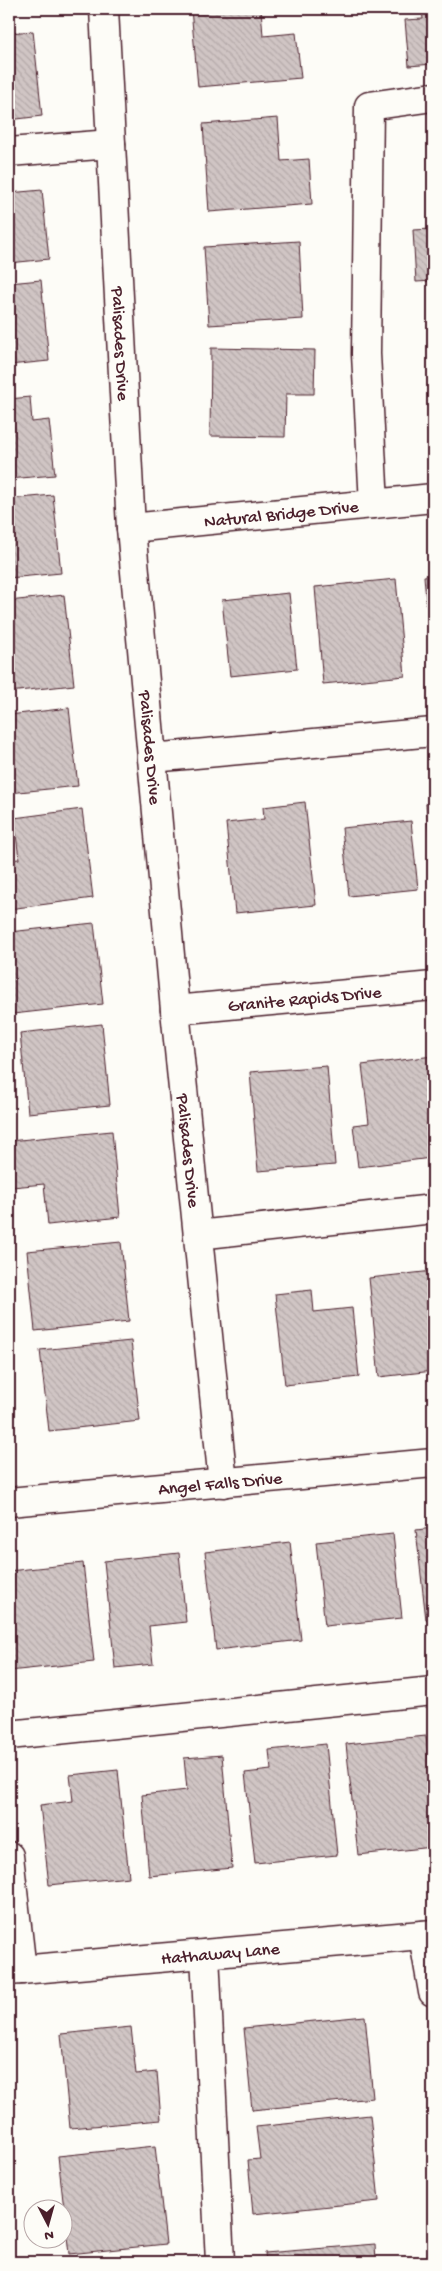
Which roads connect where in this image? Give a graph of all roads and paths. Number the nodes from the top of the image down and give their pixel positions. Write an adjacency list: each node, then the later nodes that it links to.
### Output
1 (104, 9): 3 (street, Palisades Drive)
2 (433, 97): 6 (street)
3 (111, 144): 4 (street); 7 (street, Palisades Drive)
4 (9, 152)
5 (433, 498): 6 (street, Natural Bridge Drive)
6 (374, 504): 7 (street, Natural Bridge Drive)
7 (131, 528): 9 (street, Palisades Drive)
8 (433, 732): 9 (street)
9 (152, 758): 11 (street, Palisades Drive)
10 (433, 986): 11 (street, Granite Rapids Drive)
11 (175, 1010): 13 (street, Palisades Drive)
12 (433, 1209): 13 (street)
13 (198, 1235): 15 (street, Palisades Drive)
14 (433, 1463): 15 (street, Angel Falls Drive)
15 (223, 1483): 16 (street, Angel Falls Drive)
16 (9, 1502)
17 (433, 1691): 18 (street)
18 (9, 1735)
19 (9, 1856): 22 (street)
20 (428, 1935): 21 (street, Hathaway Lane); 23 (street)
21 (204, 1954): 22 (street, Hathaway Lane); 24 (street)
22 (15, 1971)
23 (433, 1992)
24 (220, 2262)

